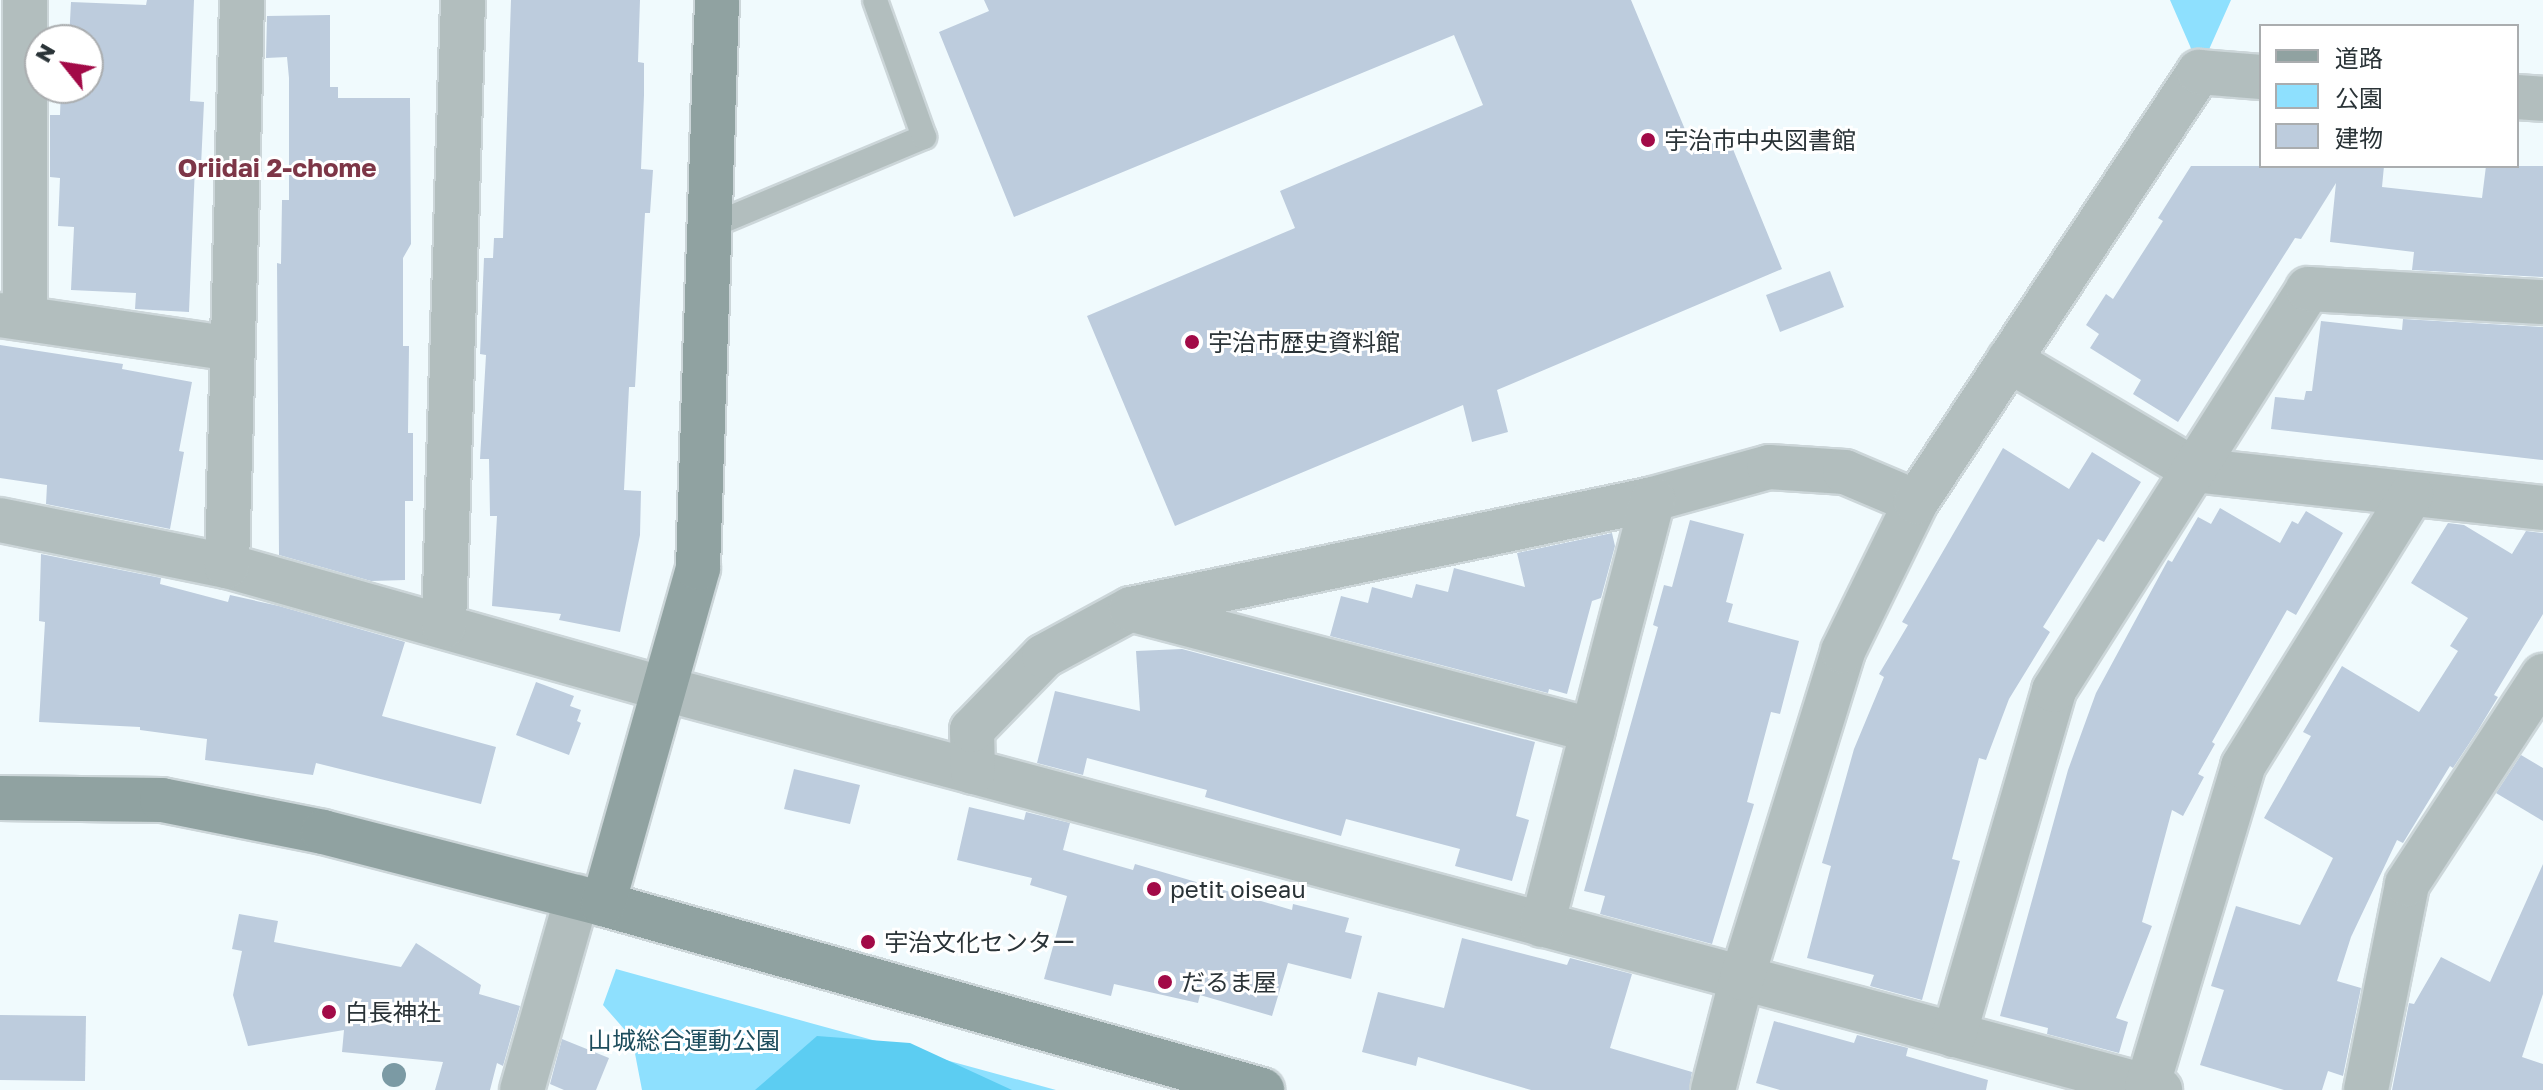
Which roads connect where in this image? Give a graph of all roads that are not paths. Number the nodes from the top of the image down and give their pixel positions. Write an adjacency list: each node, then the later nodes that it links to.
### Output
1 (25, 0): 6 (street)
2 (242, 0): 13 (street)
3 (463, 0): 23 (street)
4 (717, 0): 10 (street)
5 (875, 0): 10 (lane)
6 (13, 64): 12 (street)
7 (2259, 77): 14 (street)
8 (2519, 97): 9 (street)
9 (2543, 99)
10 (711, 226): 25 (street)
11 (2543, 302): 15 (street)
12 (12, 316): 13 (street)
13 (232, 349): 21 (street)
14 (2009, 360): 15 (street); 18 (street)
15 (2194, 470): 16 (street); 32 (street)
16 (2411, 495): 19 (street); 33 (street)
17 (1653, 499): 18 (street); 22 (street); 26 (street)
18 (1916, 502): 31 (street)
19 (2543, 508)
20 (0, 520): 21 (street)
21 (227, 566): 23 (street)
22 (1131, 609): 26 (street); 27 (street)
23 (444, 626): 25 (street)
24 (2543, 676): 37 (street)
25 (665, 689): 27 (street); 29 (street)
26 (1593, 731): 30 (street)
27 (973, 772): 30 (street)
28 (0, 798): 29 (street)
29 (590, 901): 34 (street); 35 (street)
30 (1542, 925): 31 (street)
31 (1742, 978): 32 (street); 36 (street)
32 (1954, 1035): 33 (street)
33 (2154, 1088)
34 (522, 1090)
35 (1262, 1090)
36 (1713, 1090)
37 (2366, 1090)

